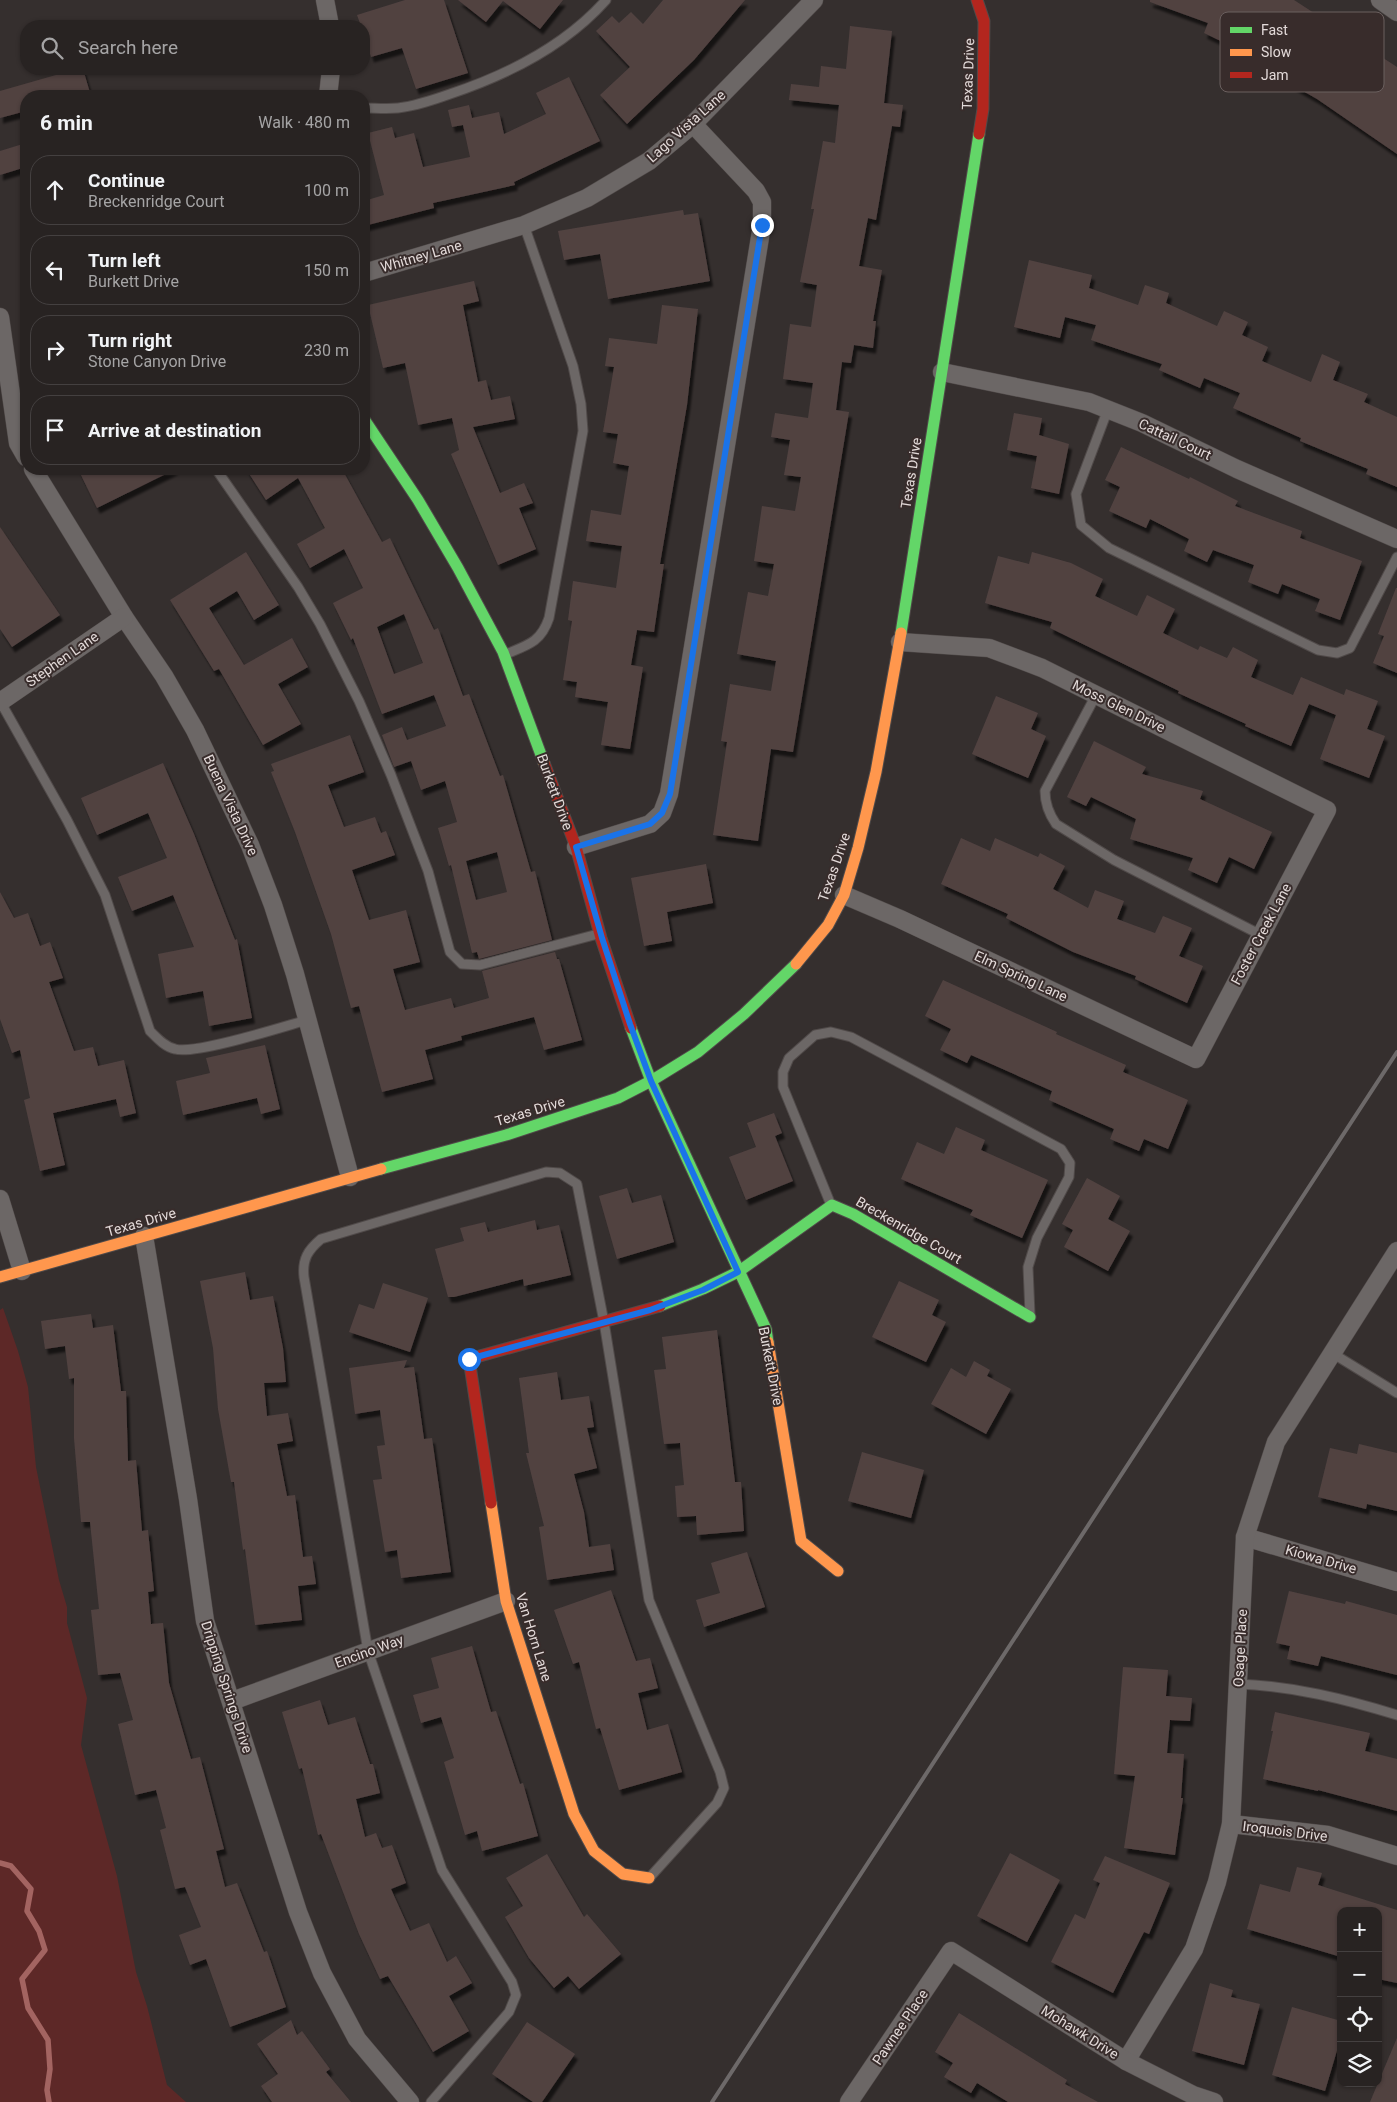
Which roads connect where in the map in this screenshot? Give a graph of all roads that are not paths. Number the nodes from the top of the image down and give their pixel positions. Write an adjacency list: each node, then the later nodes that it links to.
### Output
1 (325, 0): 7 (street)
2 (606, 0): 10 (lane)
3 (814, 0): 11 (street, Lago Vista Lane)
4 (977, 0): 16 (street, Texas Drive)
5 (1380, 0): 6 (street)
6 (1397, 12)
7 (329, 20)
8 (330, 75): 9 (street)
9 (329, 90)
10 (370, 108)
11 (692, 124): 12 (street, Lago Vista Lane); 30 (street)
12 (524, 225): 13 (street, Lago Vista Lane); 26 (lane)
13 (478, 240): 14 (street, Whitney Lane)
14 (370, 271)
15 (0, 317): 19 (street)
16 (942, 372): 17 (street, Cattail Court); 25 (street, Texas Drive)
17 (1108, 409): 22 (street, Cattail Court); 23 (lane)
18 (370, 428): 26 (street, Burkett Drive)
19 (20, 446)
20 (38, 475): 24 (street, Buena Vista Drive)
21 (220, 475): 32 (lane)
22 (1397, 539)
23 (1397, 557)
24 (124, 617): 28 (street, Stephen Lane); 34 (street, Buena Vista Drive)
25 (900, 642): 27 (street, Moss Glen Drive); 31 (street, Texas Drive)
26 (504, 655): 30 (street, Burkett Drive)
27 (1096, 695): 29 (street, Moss Glen Drive); 33 (lane)
28 (0, 702): 34 (lane)
29 (1327, 810): 33 (street, Foster Creek Lane)
30 (576, 847): 32 (street, Burkett Drive)
31 (844, 895): 35 (street, Elm Spring Lane); 36 (street, Texas Drive)
32 (600, 934): 36 (street, Burkett Drive)
33 (1261, 935): 35 (street, Foster Creek Lane)
34 (307, 1020): 37 (street, Buena Vista Drive)
35 (1196, 1059)
36 (651, 1081): 37 (street, Texas Drive); 43 (street, Burkett Drive)
37 (350, 1177): 40 (street, Texas Drive)
38 (0, 1199): 42 (street)
39 (832, 1205): 43 (street); 45 (street, Breckenridge Court); 45 (lane)
40 (144, 1236): 42 (street, Texas Drive); 55 (street, Dripping Springs Drive)
41 (1397, 1251): 47 (street, Osage Place)
42 (22, 1271): 44 (street, Texas Drive)
43 (738, 1272): 46 (street); 50 (street, Burkett Drive)
44 (0, 1277)
45 (1030, 1316)
46 (604, 1322): 52 (street, Van Horn Lane); 53 (lane); 59 (lane)
47 (1332, 1353): 48 (lane); 49 (street, Osage Place)
48 (1397, 1392)
49 (1246, 1537): 51 (street, Kiowa Drive); 54 (street, Osage Place)
50 (838, 1571)
51 (1397, 1582)
52 (506, 1601): 53 (street, Encino Way); 59 (street, Van Horn Lane)
53 (368, 1651): 55 (street, Encino Way); 63 (lane)
54 (1238, 1684): 56 (lane); 57 (street, Osage Place)
55 (232, 1701): 62 (street, Dripping Springs Drive)
56 (1397, 1716)
57 (1231, 1824): 58 (street, Iroquois Drive); 61 (street, Osage Place)
58 (1397, 1856)
59 (649, 1878)
60 (951, 1951): 61 (street, Mohawk Drive); 64 (street, Pawnee Place)
61 (1126, 2061): 65 (street, Mohawk Drive)
62 (410, 2102)
63 (430, 2102)
64 (849, 2102)
65 (1214, 2102)

